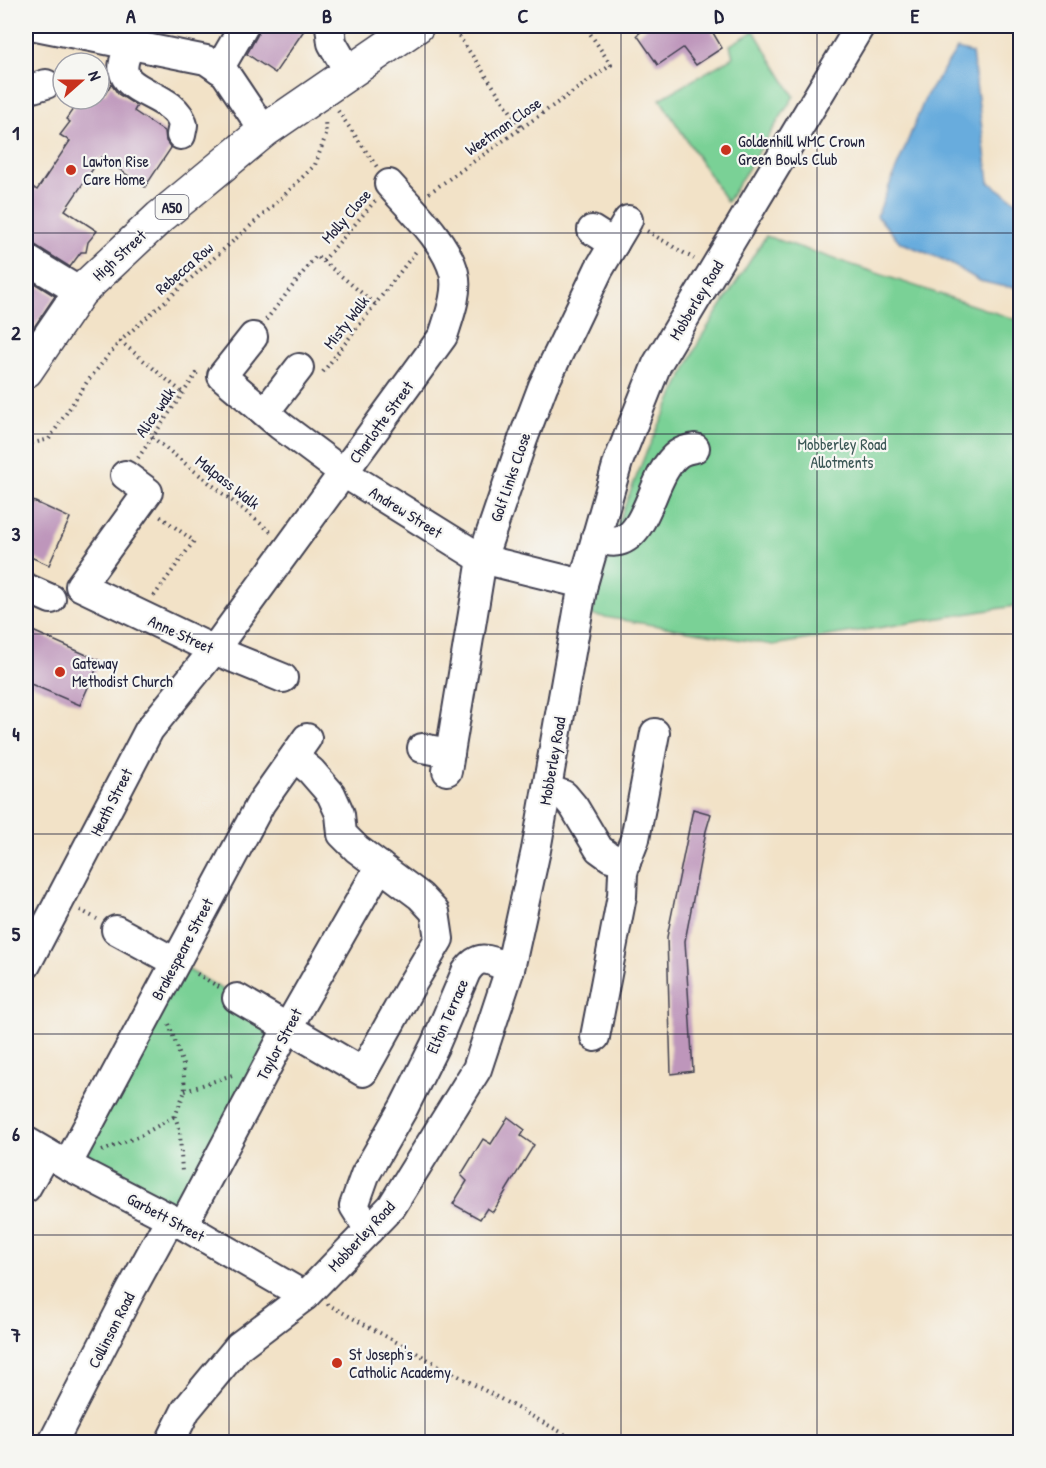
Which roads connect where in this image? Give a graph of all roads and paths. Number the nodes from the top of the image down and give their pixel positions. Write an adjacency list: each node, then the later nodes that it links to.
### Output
1 (36, 26): 8 (street)
2 (244, 26): 9 (street)
3 (330, 26): 10 (street)
4 (417, 26): 10 (main road, A50)
5 (452, 26): 11 (path)
6 (585, 26): 11 (path, Weetman Close)
7 (860, 26): 20 (street, Mobberley Road)
8 (131, 44): 9 (street); 13 (street)
9 (219, 69): 12 (street)
10 (336, 81): 12 (main road, High Street / A50); 14 (path); 24 (path, Rebecca Row)
11 (521, 127): 15 (path, Weetman Close)
12 (264, 131): 21 (main road, High Street / A50)
13 (181, 135)
14 (389, 184): 15 (street, Charlotte Street); 19 (path, Molly Close)
15 (409, 207): 17 (street, Charlotte Street)
16 (611, 231): 20 (path); 38 (street, Golf Links Close)
17 (430, 232): 22 (path, Misty Walk); 33 (street, Charlotte Street)
18 (26, 259): 21 (street)
19 (322, 261): 22 (path); 23 (path, Molly Close)
20 (713, 271): 36 (street, Mobberley Road)
21 (80, 292): 26 (main road, High Street / A50)
22 (375, 304): 27 (path, Misty Walk)
23 (253, 337): 25 (street)
24 (120, 341): 28 (path); 31 (path, Rebecca Row)
25 (213, 369): 28 (path, Alice walk); 29 (street, Andrew Street)
26 (26, 371)
27 (308, 374): 29 (street)
28 (183, 393): 30 (path, Alice walk)
29 (265, 412): 33 (street, Andrew Street)
30 (152, 437): 34 (path, Alice walk); 37 (path, Malpass Walk)
31 (26, 445)
32 (695, 448): 36 (street)
33 (344, 473): 37 (street, Charlotte Street); 38 (street, Andrew Street)
34 (125, 476): 35 (street)
35 (141, 502): 40 (path); 40 (street, Anne Street)
36 (596, 537): 39 (street, Mobberley Road)
37 (290, 546): 41 (street, Charlotte Street)
38 (482, 559): 39 (street, Andrew Street); 44 (street, Golf Links Close)
39 (583, 584): 45 (street, Mobberley Road)
40 (151, 624): 41 (street, Anne Street)
41 (213, 650): 42 (street, Anne Street); 48 (street, Heath Street)
42 (283, 678)
43 (655, 733): 46 (street)
44 (440, 757)
45 (547, 789): 46 (street); 52 (street, Mobberley Road)
46 (626, 862): 56 (street)
47 (380, 866): 50 (street, Brakespeare Street); 55 (street, Taylor Street); 55 (street)
48 (60, 899): 49 (path); 51 (street, Heath Street)
49 (116, 930): 50 (street)
50 (175, 962): 53 (street, Brakespeare Street); 54 (path)
51 (26, 965)
52 (510, 969): 64 (street, Mobberley Road); 64 (street, Elton Terrace)
53 (159, 993): 58 (path); 60 (street, Brakespeare Street)
54 (237, 998): 55 (street)
55 (288, 1027): 57 (street, Taylor Street)
56 (595, 1037)
57 (268, 1063): 58 (path); 63 (street, Taylor Street)
58 (185, 1091): 59 (path)
59 (174, 1116): 60 (path); 61 (path)
60 (46, 1153): 62 (street, Brakespeare Street); 63 (street, Garbett Street)
61 (183, 1175)
62 (26, 1188)
63 (177, 1222): 65 (street, Garbett Street); 66 (street, Collinson Road)
64 (369, 1230): 65 (street, Mobberley Road)
65 (309, 1291): 67 (street, Mobberley Road); 68 (path)
66 (53, 1443)
67 (170, 1443)
68 (579, 1443)

